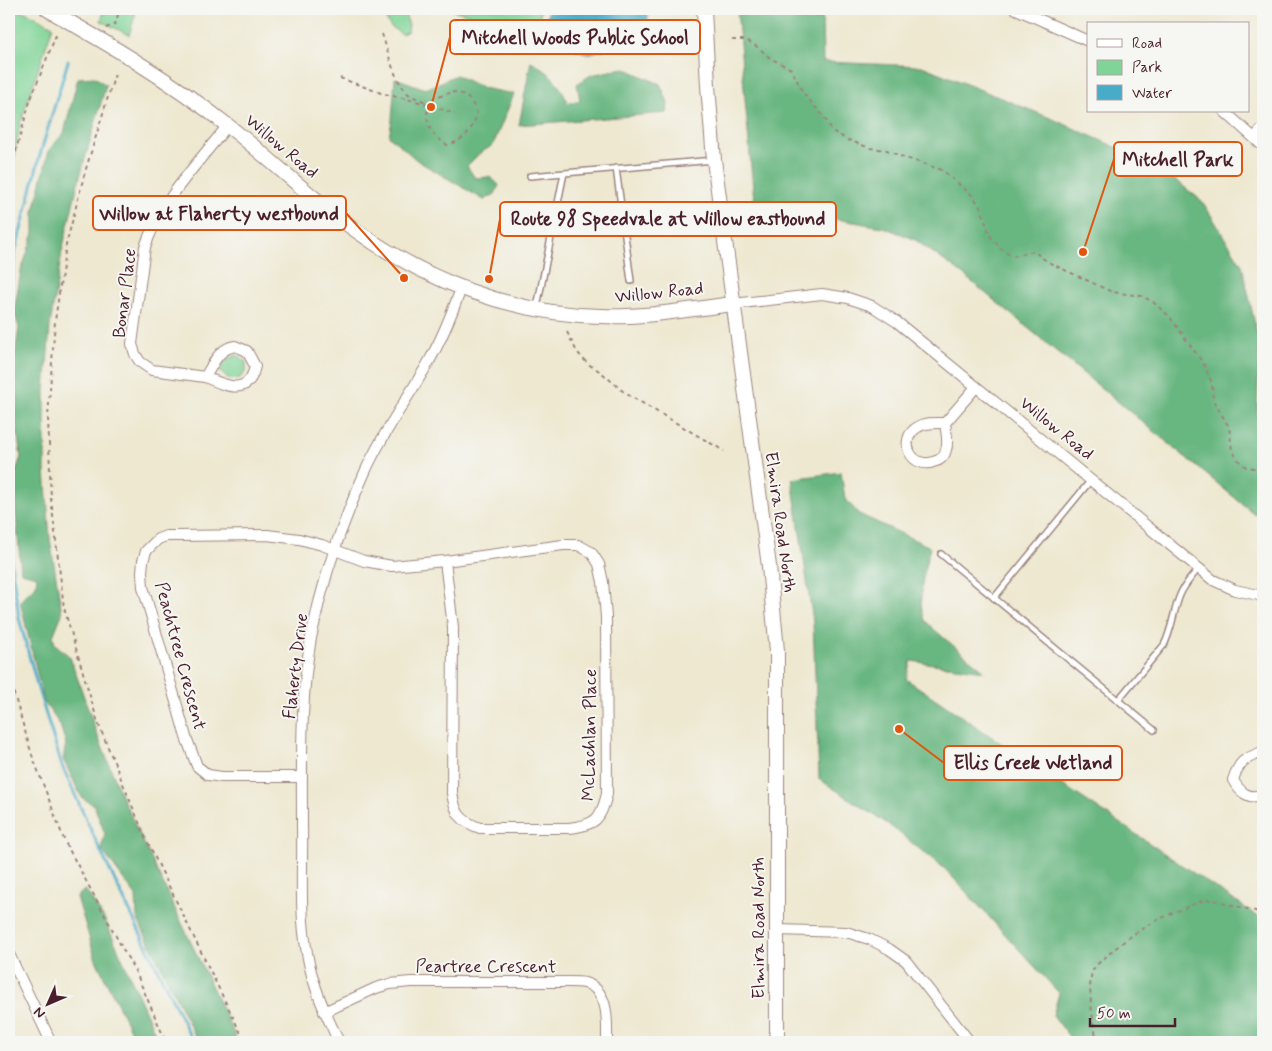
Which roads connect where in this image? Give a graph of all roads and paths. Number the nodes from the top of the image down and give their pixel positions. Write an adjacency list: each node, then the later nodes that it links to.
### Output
1 (47, 9): 7 (main road, Willow Road)
2 (120, 9): 7 (path)
3 (704, 9): 19 (main road, Elmira Road North)
4 (1016, 9): 9 (street)
5 (382, 34): 12 (path)
6 (56, 35): 22 (path)
7 (91, 35): 15 (main road, Willow Road)
8 (732, 40): 33 (path)
9 (1087, 41)
10 (114, 74): 53 (path)
11 (340, 78): 12 (path)
12 (428, 104): 12 (path); 14 (path)
13 (1225, 112): 17 (street)
14 (455, 114)
15 (228, 125): 25 (main road, Willow Road); 29 (street, Bonar Place)
16 (1263, 128): 17 (street)
17 (1255, 137): 18 (street)
18 (1263, 146)
19 (714, 160): 20 (lane); 26 (main road, Elmira Road North)
20 (616, 168): 21 (lane); 24 (lane)
21 (564, 173): 23 (lane); 27 (lane)
22 (9, 175)
23 (530, 176)
24 (631, 281)
25 (461, 289): 27 (main road, Willow Road); 35 (street, Flaherty Drive)
26 (733, 304): 27 (main road, Willow Road); 30 (street, Willow Road); 48 (main road, Elmira Road North)
27 (537, 309)
28 (567, 332): 32 (path)
29 (206, 377): 29 (street, Bonar Place)
30 (976, 387): 31 (street); 34 (street, Willow Road)
31 (945, 423): 31 (street)
32 (724, 452)
33 (1263, 465)
34 (1091, 480): 38 (street, Willow Road); 40 (lane)
35 (335, 550): 37 (street, McLachlan Place); 45 (street, Flaherty Drive); 45 (street, Peachtree Crescent)
36 (941, 554): 40 (lane)
37 (445, 561): 37 (street, McLachlan Place)
38 (1198, 569): 39 (street, Willow Road); 42 (lane)
39 (1263, 596)
40 (994, 598): 42 (lane)
41 (9, 677): 52 (path)
42 (1118, 700): 43 (lane)
43 (1154, 730)
44 (1263, 751): 46 (street)
45 (302, 776): 50 (street, Flaherty Drive)
46 (1263, 793)
47 (1263, 913): 58 (path)
48 (777, 930): 56 (main road, Elmira Road North); 57 (street)
49 (9, 954): 51 (street)
50 (324, 1012): 54 (street, Flaherty Drive); 55 (street, Peartree Crescent)
51 (51, 1042)
52 (166, 1042)
53 (245, 1042)
54 (339, 1042)
55 (606, 1042)
56 (777, 1042)
57 (970, 1042)
58 (1097, 1042)

